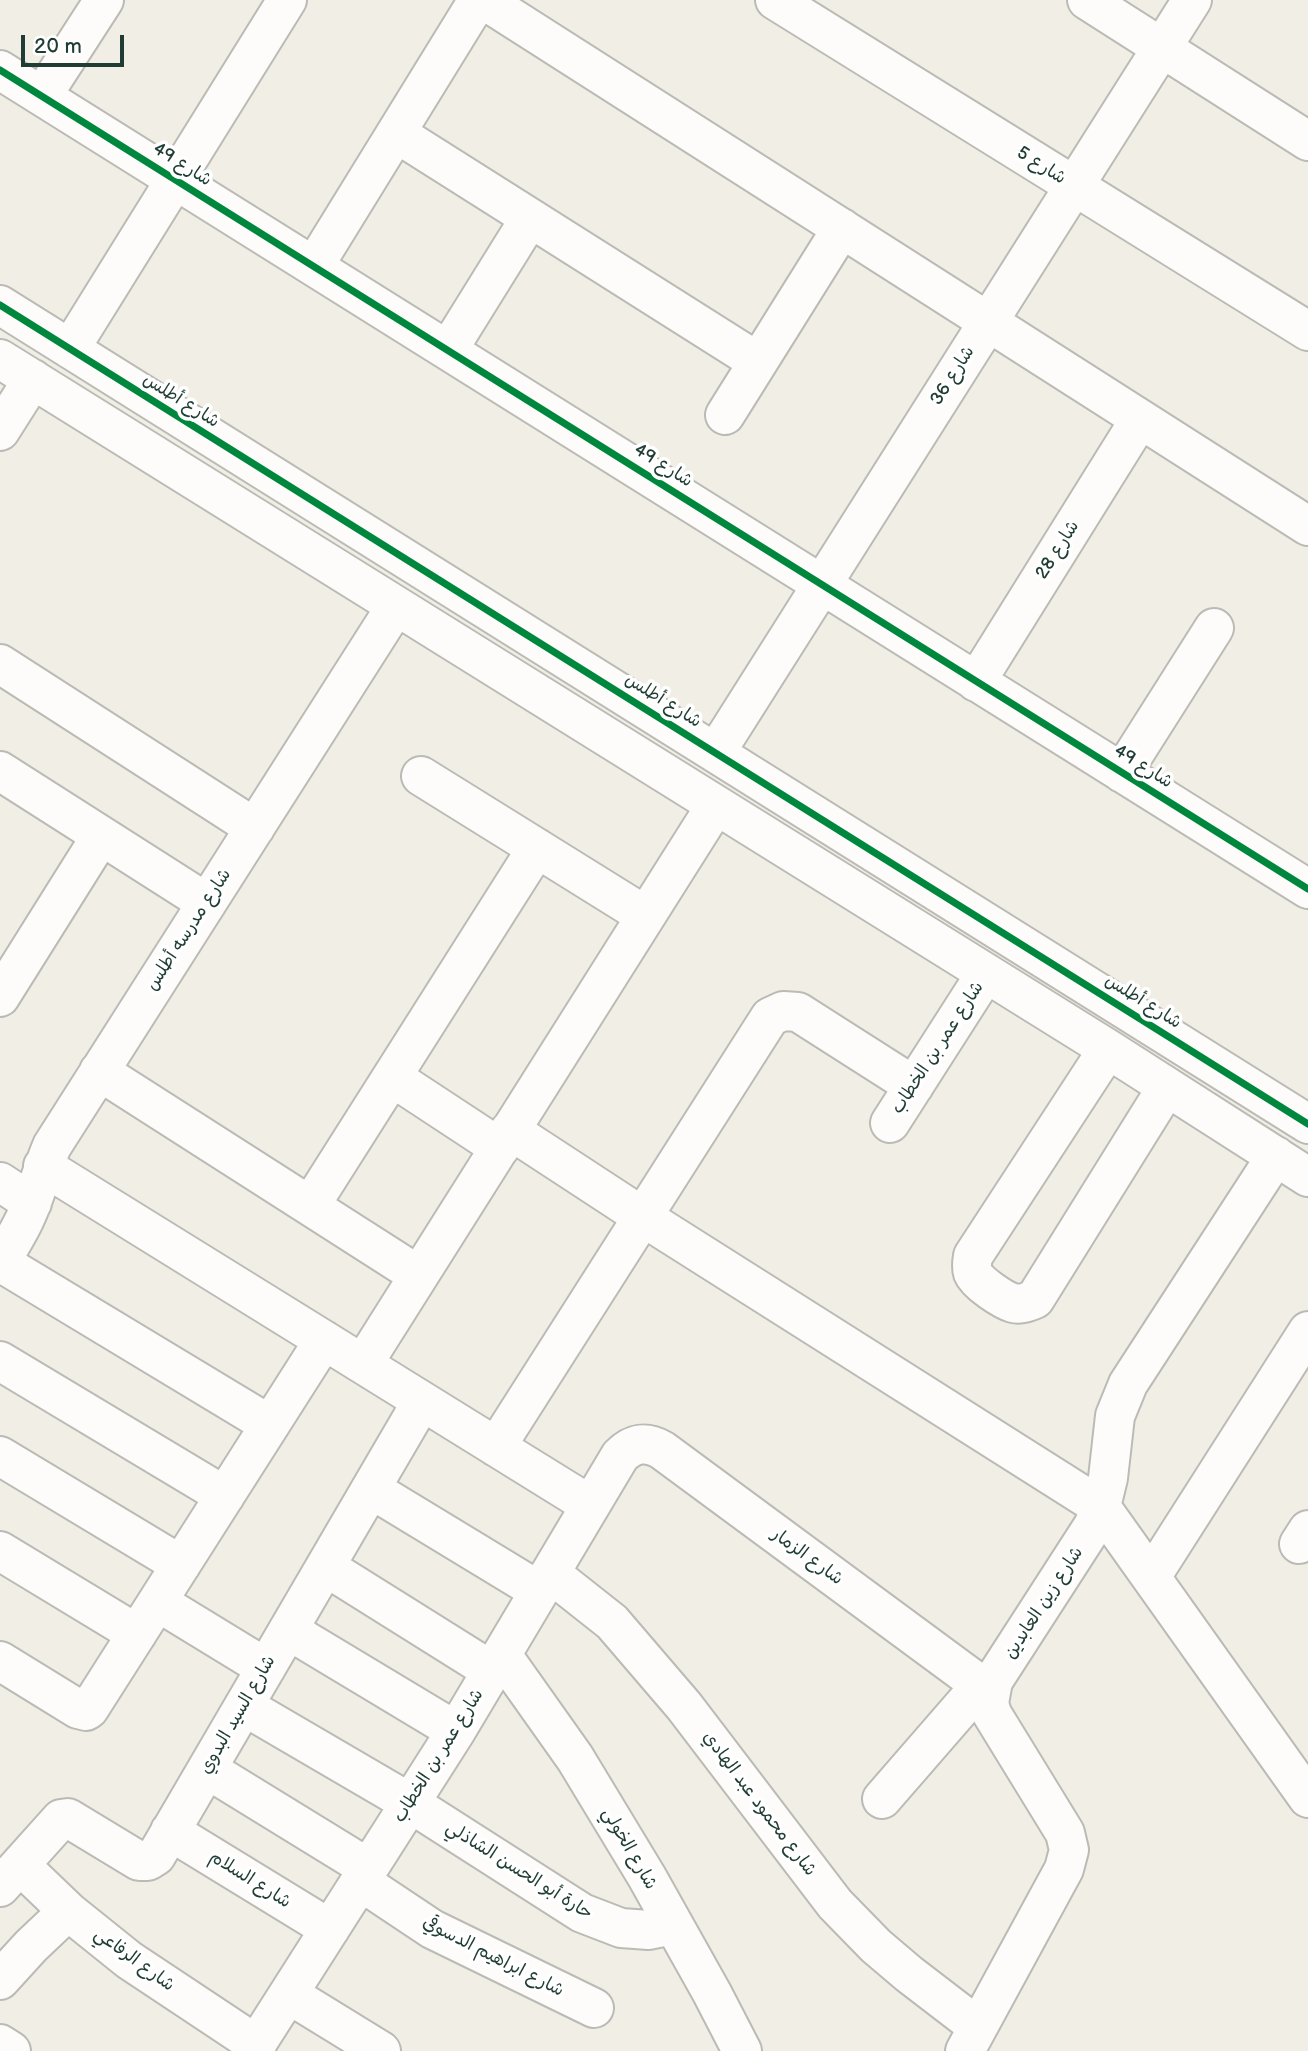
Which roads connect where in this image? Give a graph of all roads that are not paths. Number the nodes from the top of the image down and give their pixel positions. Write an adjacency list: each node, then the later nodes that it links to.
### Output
1 (104, 0): 10 (street)
2 (287, 0): 13 (street)
3 (478, 0): 11 (street)
4 (484, 0): 16 (street)
5 (775, 0): 14 (street, شارع 5)
6 (1087, 0): 8 (street)
7 (1192, 0): 8 (street, شارع 36)
8 (1162, 47): 12 (street); 14 (street, شارع 36)
9 (0, 70): 10 (street, شارع 49)
10 (42, 96): 13 (street, شارع 49)
11 (396, 133): 15 (street); 17 (street)
12 (1308, 141)
13 (175, 179): 17 (street, شارع 49); 21 (street)
14 (1073, 186): 19 (street, شارع 36); 20 (street, شارع 5)
15 (530, 218): 22 (street); 24 (street)
16 (842, 229): 19 (street); 24 (street)
17 (314, 266): 22 (street, شارع 49)
18 (0, 305): 21 (street, شارع أطلس)
19 (988, 321): 28 (street); 32 (street, شارع 36)
20 (1308, 331)
21 (70, 349): 26 (street, شارع أطلس)
22 (448, 350): 32 (street, شارع 49)
23 (0, 359): 25 (street)
24 (758, 362): 27 (street)
25 (33, 379): 29 (street); 30 (street)
26 (125, 384): 29 (street); 37 (street, شارع أطلس)
27 (725, 415)
28 (1140, 419): 31 (street); 36 (street, شارع 28)
29 (102, 422): 33 (street)
30 (0, 431)
31 (1308, 526)
32 (822, 584): 36 (street, شارع 49); 37 (street, شارع 36)
33 (396, 606): 41 (street); 42 (street, شارع مدرسه أطلس)
34 (1214, 628): 39 (street)
35 (0, 664): 42 (street)
36 (976, 682): 39 (street, شارع 49)
37 (716, 752): 56 (street, شارع أطلس)
38 (0, 771): 43 (street)
39 (1122, 773): 45 (street, شارع 49)
40 (421, 776): 44 (street)
41 (716, 805): 47 (street); 48 (street)
42 (255, 828): 46 (street, شارع مدرسه أطلس)
43 (102, 836): 46 (street); 49 (street)
44 (537, 848): 47 (street); 52 (street)
45 (1308, 890)
46 (206, 903): 51 (street, شارع مدرسه أطلس)
47 (646, 916): 57 (street)
48 (986, 973): 50 (street); 53 (street, شارع عمر بن الخطاب)
49 (2, 987)
50 (1108, 1049): 54 (street); 54 (street)
51 (99, 1071): 59 (street, شارع مدرسه أطلس); 63 (street)
52 (392, 1077): 57 (street); 63 (street)
53 (914, 1086): 55 (street, شارع عمر بن الخطاب); 64 (street)
54 (1167, 1087): 58 (street)
55 (890, 1123)
56 (1308, 1124)
57 (505, 1139): 64 (street); 66 (street)
58 (1276, 1156): 60 (street); 79 (street, شارع زين العابدين)
59 (43, 1166): 62 (street, شارع مدرسه أطلس); 68 (street)
60 (1308, 1177)
61 (0, 1182): 62 (street)
62 (32, 1203): 65 (street, شارع مدرسه أطلس)
63 (310, 1206): 66 (street)
64 (643, 1217): 73 (street); 79 (street)
65 (0, 1263): 72 (street)
66 (418, 1275): 70 (street)
67 (1308, 1331): 83 (street)
68 (324, 1340): 70 (street); 72 (street)
69 (0, 1361): 77 (street)
70 (363, 1364): 71 (street)
71 (422, 1401): 73 (street); 76 (street, شارع السيد البدوي)
72 (270, 1425): 77 (street)
73 (496, 1447): 78 (street)
74 (0, 1456): 81 (street)
75 (620, 1457): 78 (street, شارع عمر بن الخطاب); 91 (street, شارع الزمار)
76 (371, 1489): 82 (street, شارع السيد البدوي); 84 (street, شارع محمود عبد الهادي)
77 (225, 1496): 81 (street)
78 (590, 1505): 84 (street, شارع عمر بن الخطاب)
79 (1101, 1507): 83 (street); 91 (street, شارع زين العابدين)
80 (0, 1551): 87 (street)
81 (181, 1565): 85 (street)
82 (326, 1567): 86 (street, شارع السيد البدوي); 89 (street)
83 (1151, 1577): 95 (street)
84 (545, 1582): 89 (street, شارع عمر بن الخطاب); 107 (street, شارع محمود عبد الهادي)
85 (158, 1602): 87 (street); 90 (street)
86 (288, 1630): 90 (street, شارع السيد البدوي); 93 (street)
87 (137, 1634): 88 (street)
88 (0, 1661)
89 (497, 1663): 93 (street, شارع عمر بن الخطاب); 102 (street, شارع الخولي)
90 (265, 1668): 92 (street, شارع السيد البدوي)
91 (986, 1689): 96 (street, شارع زين العابدين); 107 (street)
92 (244, 1706): 94 (street, شارع السيد البدوي); 97 (street, حارة أبو الحسن الشاذلي)
93 (456, 1731): 97 (street, شارع عمر بن الخطاب)
94 (207, 1769): 98 (street, شارع السيد البدوي); 99 (street, شارع ابراهيم الدسوقي)
95 (1302, 1774)
96 (881, 1799)
97 (410, 1803): 99 (street, شارع عمر بن الخطاب); 102 (street, حارة أبو الحسن الشاذلي)
98 (170, 1831): 100 (street, شارع السيد البدوي); 103 (street, شارع السلام)
99 (364, 1875): 103 (street, شارع عمر بن الخطاب); 106 (street, شارع ابراهيم الدسوقي)
100 (10, 1876): 101 (street, شارع الرفاعي)
101 (68, 1911): 104 (street); 109 (street, شارع الرفاعي)
102 (673, 1925): 110 (street, شارع الخولي)
103 (330, 1929): 105 (street, شارع عمر بن الخطاب)
104 (0, 1980)
105 (290, 1995): 109 (street, شارع عمر بن الخطاب); 112 (street)
106 (594, 2008)
107 (971, 2039)
108 (0, 2044): 111 (street)
109 (255, 2048)
110 (739, 2050)
111 (11, 2051)
112 (381, 2051)

